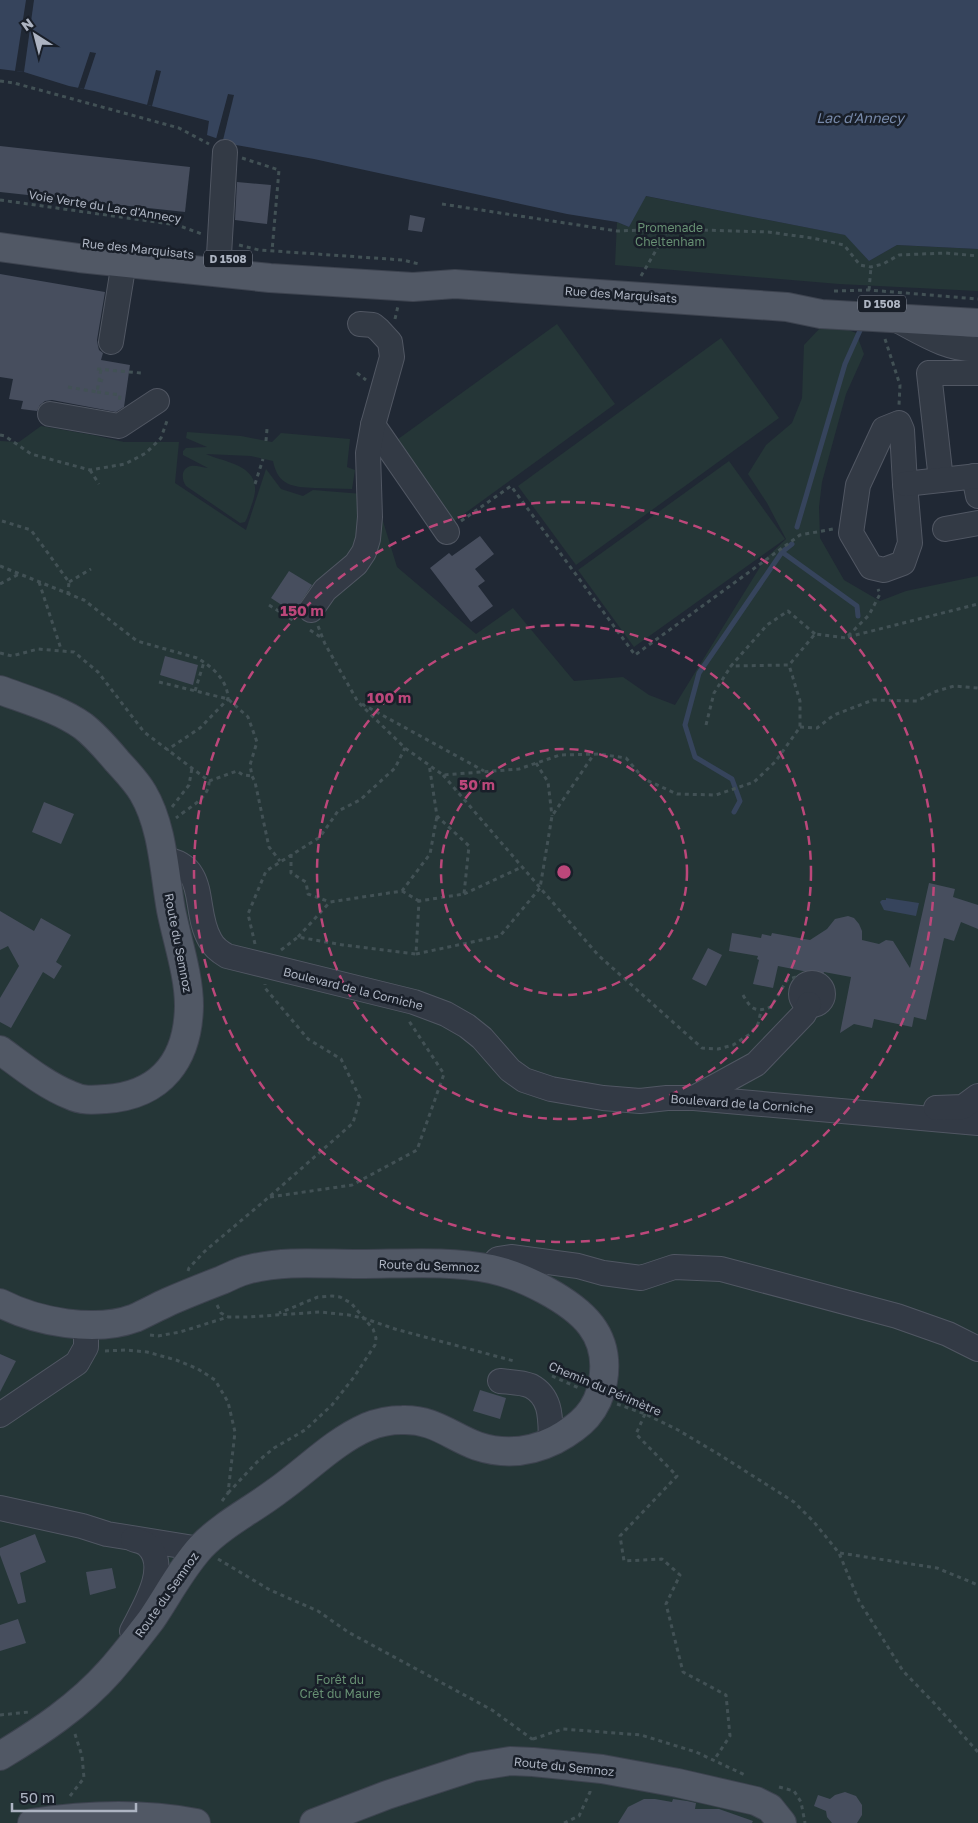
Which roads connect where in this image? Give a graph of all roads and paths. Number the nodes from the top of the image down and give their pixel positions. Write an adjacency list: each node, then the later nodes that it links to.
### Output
1 (0, 81): 2 (path)
2 (225, 152): 8 (path); 10 (street)
3 (0, 200): 10 (path, Voie Verte du Lac d'Annecy)
4 (442, 204): 5 (path)
5 (669, 229): 13 (path); 15 (path)
6 (0, 232): 12 (main road, Rue des Marquisats / D 1508)
7 (0, 247): 11 (main road, Rue des Marquisats / D 1508)
8 (272, 251): 10 (path, Voie Verte du Lac d'Annecy); 14 (path, Voie Verte du Lac d'Annecy)
9 (978, 256): 13 (path)
10 (220, 257): 12 (main road, Rue des Marquisats / D 1508); 14 (main road, Rue des Marquisats / D 1508)
11 (124, 262): 12 (main road, Rue des Marquisats / D 1508); 24 (street)
12 (151, 265)
13 (871, 267): 18 (path)
14 (367, 277): 16 (main road, Rue des Marquisats / D 1508); 17 (main road, Rue des Marquisats / D 1508)
15 (640, 278)
16 (455, 284): 17 (main road, Rue des Marquisats / D 1508); 19 (main road, Rue des Marquisats / D 1508)
17 (402, 287): 25 (path)
18 (869, 290)
19 (787, 307): 20 (main road, Rue des Marquisats / D 1508); 23 (main road, Rue des Marquisats / D 1508)
20 (978, 308)
21 (978, 323): 23 (main road, Rue des Marquisats / D 1508)
22 (360, 324): 25 (street)
23 (886, 326): 26 (street); 36 (path)
24 (111, 342)
25 (390, 342): 37 (street)
26 (978, 349)
27 (141, 373): 29 (path)
28 (978, 373): 43 (street)
29 (99, 380): 30 (path); 32 (path)
30 (104, 381)
31 (68, 387): 32 (path)
32 (97, 392): 34 (path)
33 (163, 408): 35 (street); 42 (path)
34 (118, 410)
35 (50, 414)
36 (899, 424): 47 (street); 50 (street)
37 (373, 425): 52 (street); 62 (street)
38 (267, 429): 40 (path)
39 (0, 435): 42 (path)
40 (266, 442)
41 (262, 458): 46 (path)
42 (90, 470): 45 (path)
43 (941, 480): 44 (street); 47 (street)
44 (977, 483)
45 (99, 484)
46 (254, 484)
47 (905, 484): 54 (street)
48 (1, 521): 58 (path)
49 (978, 523): 51 (street)
50 (852, 525): 52 (path); 54 (street)
51 (945, 529)
52 (447, 532)
53 (0, 566): 56 (path)
54 (872, 567): 64 (path)
55 (91, 569): 58 (path)
56 (20, 574): 57 (path); 59 (path)
57 (38, 581): 60 (path); 65 (path)
58 (69, 582): 60 (path)
59 (0, 584)
60 (68, 594): 67 (path)
61 (978, 604): 64 (path)
62 (311, 610): 75 (path)
63 (815, 634): 64 (path); 68 (path); 69 (path)
64 (846, 638)
65 (62, 650): 66 (path); 79 (path)
66 (0, 654)
67 (204, 662): 73 (path); 74 (path)
68 (789, 665): 69 (path); 77 (path)
69 (731, 666): 76 (path)
70 (159, 682): 73 (path)
71 (978, 688): 77 (path)
72 (0, 690): 93 (main road)
73 (195, 691): 74 (path)
74 (228, 699): 79 (path); 86 (path)
75 (358, 702): 78 (path); 84 (path)
76 (706, 725)
77 (800, 727): 80 (path)
78 (405, 748): 82 (path); 92 (path)
79 (167, 750): 83 (path)
80 (594, 754): 81 (path); 91 (path)
81 (536, 763): 84 (path); 91 (path)
82 (429, 764): 85 (path); 90 (path)
83 (192, 768): 87 (path); 88 (path)
84 (484, 771): 85 (path)
85 (443, 775): 95 (path)
86 (252, 776): 87 (path); 94 (path)
87 (209, 781): 89 (path)
88 (170, 811)
89 (171, 816)
90 (437, 816): 97 (path); 98 (path)
91 (552, 816): 96 (path)
92 (292, 854): 94 (path); 100 (path)
93 (163, 859): 103 (street, Boulevard de la Corniche); 108 (main road, Route du Semnoz)
94 (280, 861): 103 (path)
95 (522, 867): 96 (path); 98 (path)
96 (540, 888): 102 (path); 107 (path)
97 (402, 891): 99 (path); 100 (path)
98 (464, 894): 99 (path)
99 (419, 901): 102 (path)
100 (330, 902): 101 (path)
101 (298, 937): 102 (path); 103 (path)
102 (416, 954)
103 (260, 965): 106 (street, Boulevard de la Corniche); 113 (path)
104 (810, 994): 107 (path); 110 (street)
105 (743, 995): 107 (path)
106 (393, 997): 110 (street, Boulevard de la Corniche); 113 (path)
107 (761, 1011)
108 (0, 1050)
109 (978, 1096): 111 (street)
110 (694, 1098): 111 (street, Boulevard de la Corniche)
111 (837, 1111): 112 (street, Boulevard de la Corniche)
112 (978, 1123)
113 (269, 1197): 115 (path)
114 (490, 1268): 115 (main road, Route du Semnoz); 121 (street); 126 (main road, Route du Semnoz)
115 (181, 1296): 119 (main road, Route du Semnoz)
116 (0, 1304): 119 (main road, Route du Semnoz)
117 (276, 1315): 118 (path); 118 (path); 120 (path)
118 (366, 1319): 123 (path); 130 (path)
119 (86, 1324): 122 (street)
120 (150, 1335)
121 (978, 1349)
122 (77, 1362): 128 (street); 130 (path)
123 (521, 1363)
124 (547, 1374): 126 (path, Chemin du Périmètre)
125 (500, 1381): 129 (street)
126 (600, 1398): 127 (path, Chemin du Périmètre); 129 (main road, Route du Semnoz)
127 (646, 1414): 134 (path, Chemin du Périmètre); 142 (path)
128 (0, 1415)
129 (551, 1442): 132 (main road, Route du Semnoz)
130 (228, 1493): 132 (path)
131 (0, 1508): 133 (street)
132 (207, 1536): 133 (street); 136 (street); 137 (main road, Route du Semnoz); 139 (path)
133 (132, 1538): 136 (street)
134 (839, 1553): 135 (path); 140 (path, Chemin du Périmètre)
135 (978, 1584)
136 (145, 1607): 137 (street)
137 (99, 1683): 138 (main road, Route du Semnoz)
138 (77, 1702): 141 (main road, Route du Semnoz); 146 (path)
139 (533, 1751): 142 (path); 143 (main road, Route du Semnoz); 149 (main road, Route du Semnoz)
140 (978, 1752)
141 (0, 1756)
142 (714, 1760): 144 (path)
143 (579, 1766): 150 (path); 151 (main road, Route du Semnoz)
144 (747, 1776)
145 (776, 1786): 152 (path)
146 (64, 1820): 147 (main road); 148 (main road)
147 (32, 1823)
148 (196, 1823)
149 (314, 1823)
150 (564, 1823)
151 (782, 1823)
152 (805, 1823)

